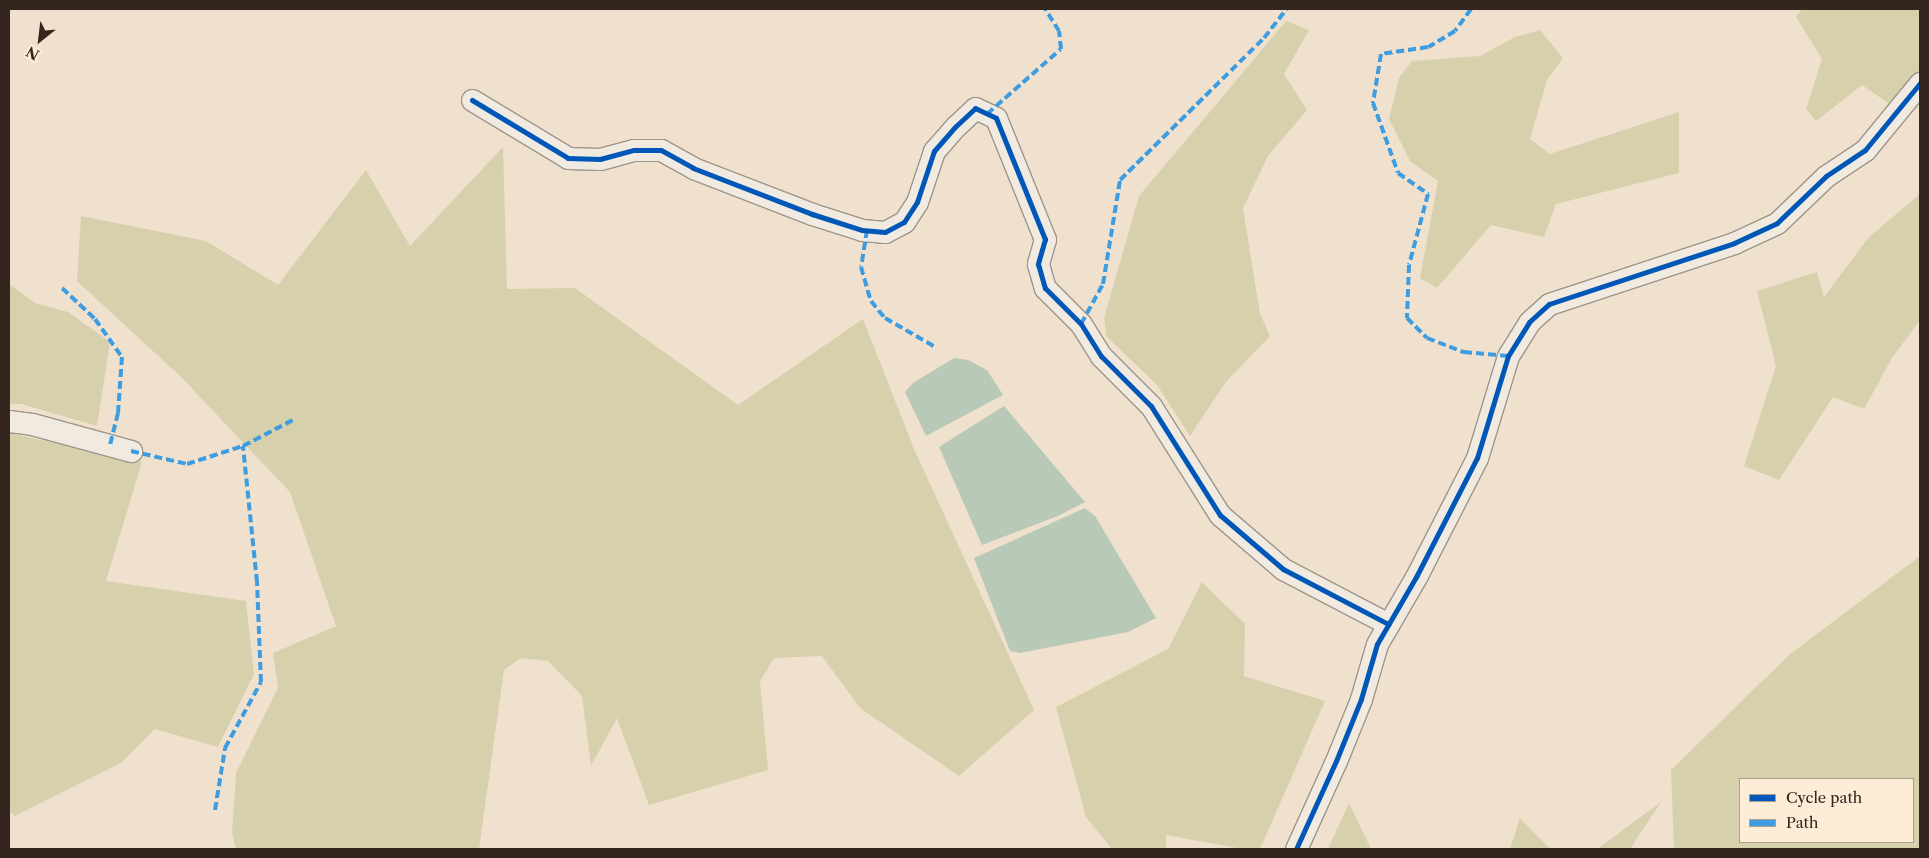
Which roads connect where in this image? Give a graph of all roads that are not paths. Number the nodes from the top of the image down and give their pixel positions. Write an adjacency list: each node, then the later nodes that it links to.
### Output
1 (1920, 83): 5 (street)
2 (472, 100): 5 (street)
3 (9, 421): 4 (street)
4 (131, 451)
5 (1388, 624): 6 (street)
6 (1296, 849)

